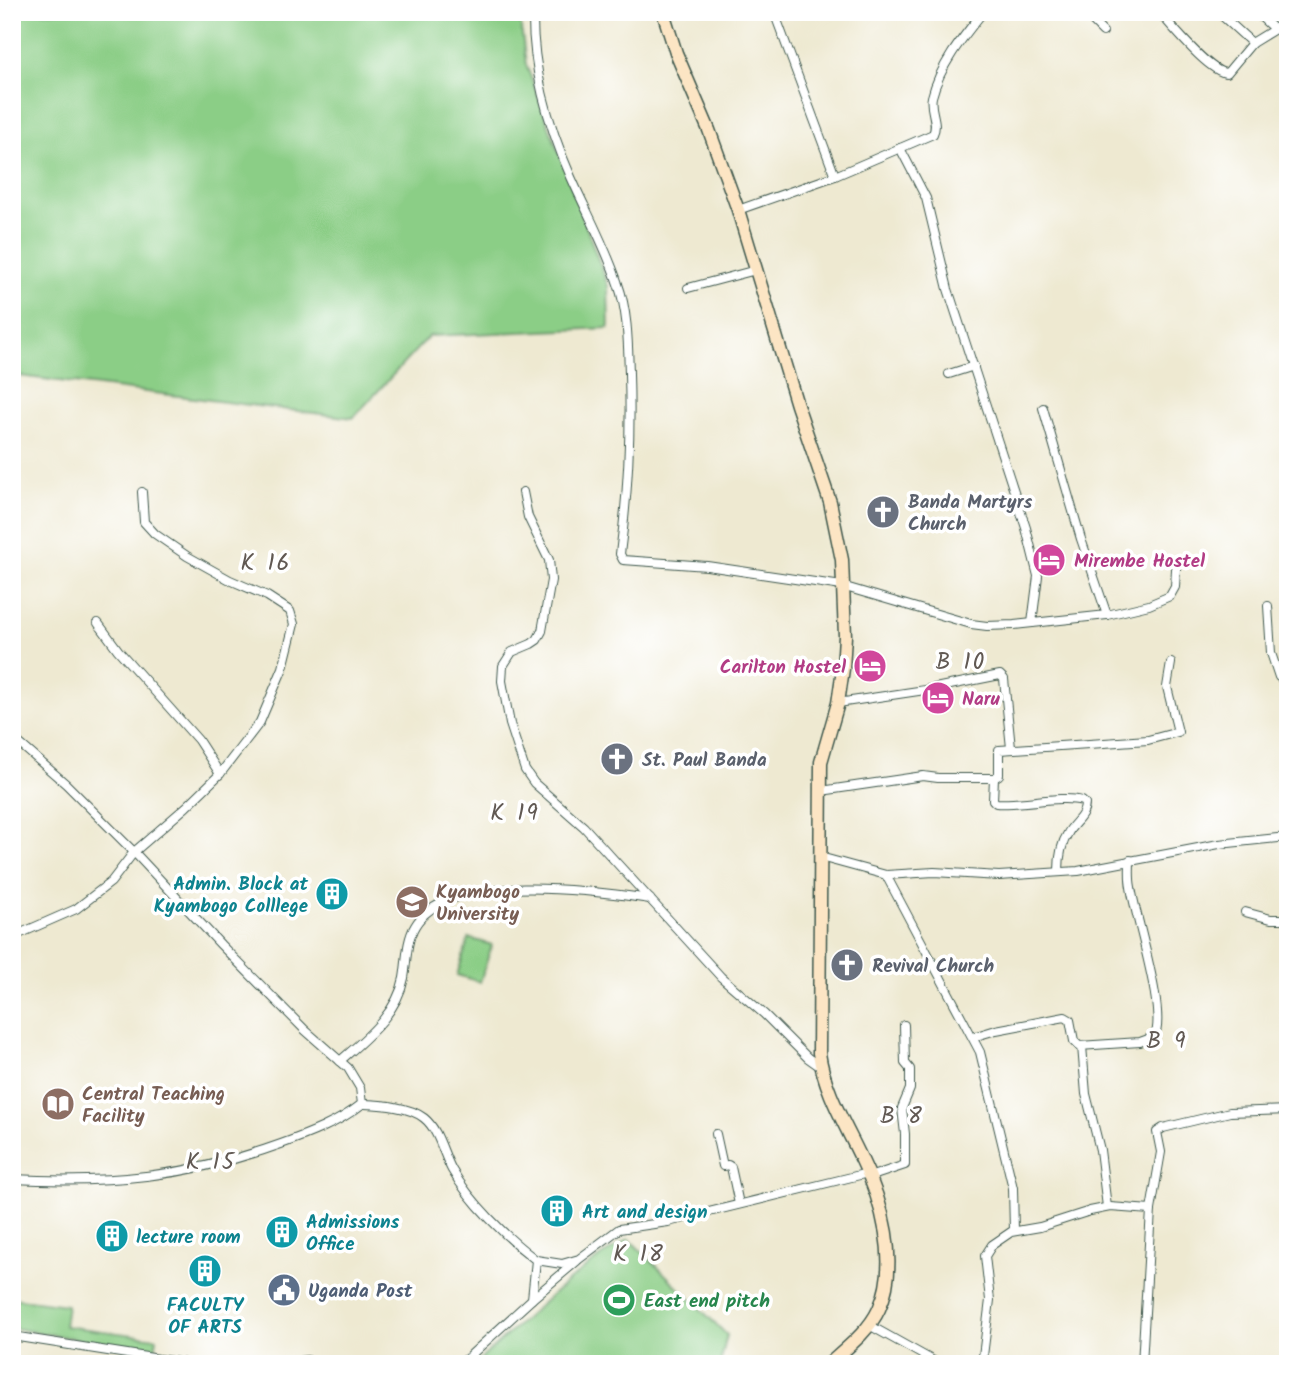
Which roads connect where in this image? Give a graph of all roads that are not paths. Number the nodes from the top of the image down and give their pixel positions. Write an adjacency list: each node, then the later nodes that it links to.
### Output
1 (533, 12): 24 (street)
2 (663, 12): 15 (street)
3 (774, 12): 14 (street)
4 (984, 12): 13 (street)
5 (1083, 12): 11 (street)
6 (1159, 12): 12 (street)
7 (1218, 12): 12 (street)
8 (1255, 12): 10 (street)
9 (1288, 21): 10 (street)
10 (1274, 29): 12 (street)
11 (1103, 32)
12 (1252, 43)
13 (900, 148): 14 (street); 18 (street)
14 (835, 176): 15 (street)
15 (738, 210): 16 (street)
16 (757, 270): 17 (street); 24 (street)
17 (688, 288)
18 (974, 366): 19 (street); 28 (street)
19 (949, 374)
20 (1043, 408): 26 (street)
21 (142, 492): 34 (street)
22 (523, 492): 43 (street)
23 (1176, 569): 26 (street)
24 (842, 586): 28 (street); 31 (street)
25 (1268, 606): 30 (street)
26 (1107, 615): 28 (street)
27 (98, 623): 34 (street)
28 (1032, 623)
29 (1171, 663): 33 (street)
30 (1288, 680)
31 (838, 702): 33 (street); 36 (street)
32 (12, 737): 38 (street)
33 (1011, 748): 35 (street)
34 (220, 774): 38 (street)
35 (994, 778): 36 (street); 41 (street)
36 (821, 791): 39 (street)
37 (1288, 837): 40 (street)
38 (134, 852): 46 (street); 50 (street)
39 (820, 857): 42 (street); 51 (street)
40 (1130, 860): 41 (street); 49 (street)
41 (1059, 871): 42 (street)
42 (886, 875): 48 (street)
43 (650, 899): 50 (street); 51 (street)
44 (1245, 912): 45 (street)
45 (1288, 919)
46 (12, 937)
47 (904, 1025): 55 (street)
48 (973, 1037): 49 (street); 60 (street)
49 (1082, 1046): 58 (street)
50 (340, 1061): 52 (street)
51 (822, 1068): 55 (street)
52 (362, 1104): 56 (street); 62 (street)
53 (1288, 1110): 59 (street)
54 (716, 1134): 57 (street)
55 (869, 1175): 57 (street); 64 (street)
56 (12, 1179)
57 (739, 1205): 61 (street)
58 (1107, 1208): 59 (street); 60 (street)
59 (1151, 1210): 73 (street)
60 (1014, 1231): 72 (street)
61 (579, 1259): 62 (street); 63 (street)
62 (536, 1260): 63 (street)
63 (532, 1299): 69 (street)
64 (869, 1325): 70 (street); 71 (street)
65 (12, 1336): 66 (street)
66 (191, 1364)
67 (277, 1364): 68 (street)
68 (323, 1364)
69 (461, 1364)
70 (828, 1364)
71 (939, 1364)
72 (982, 1364)
73 (1142, 1364)

